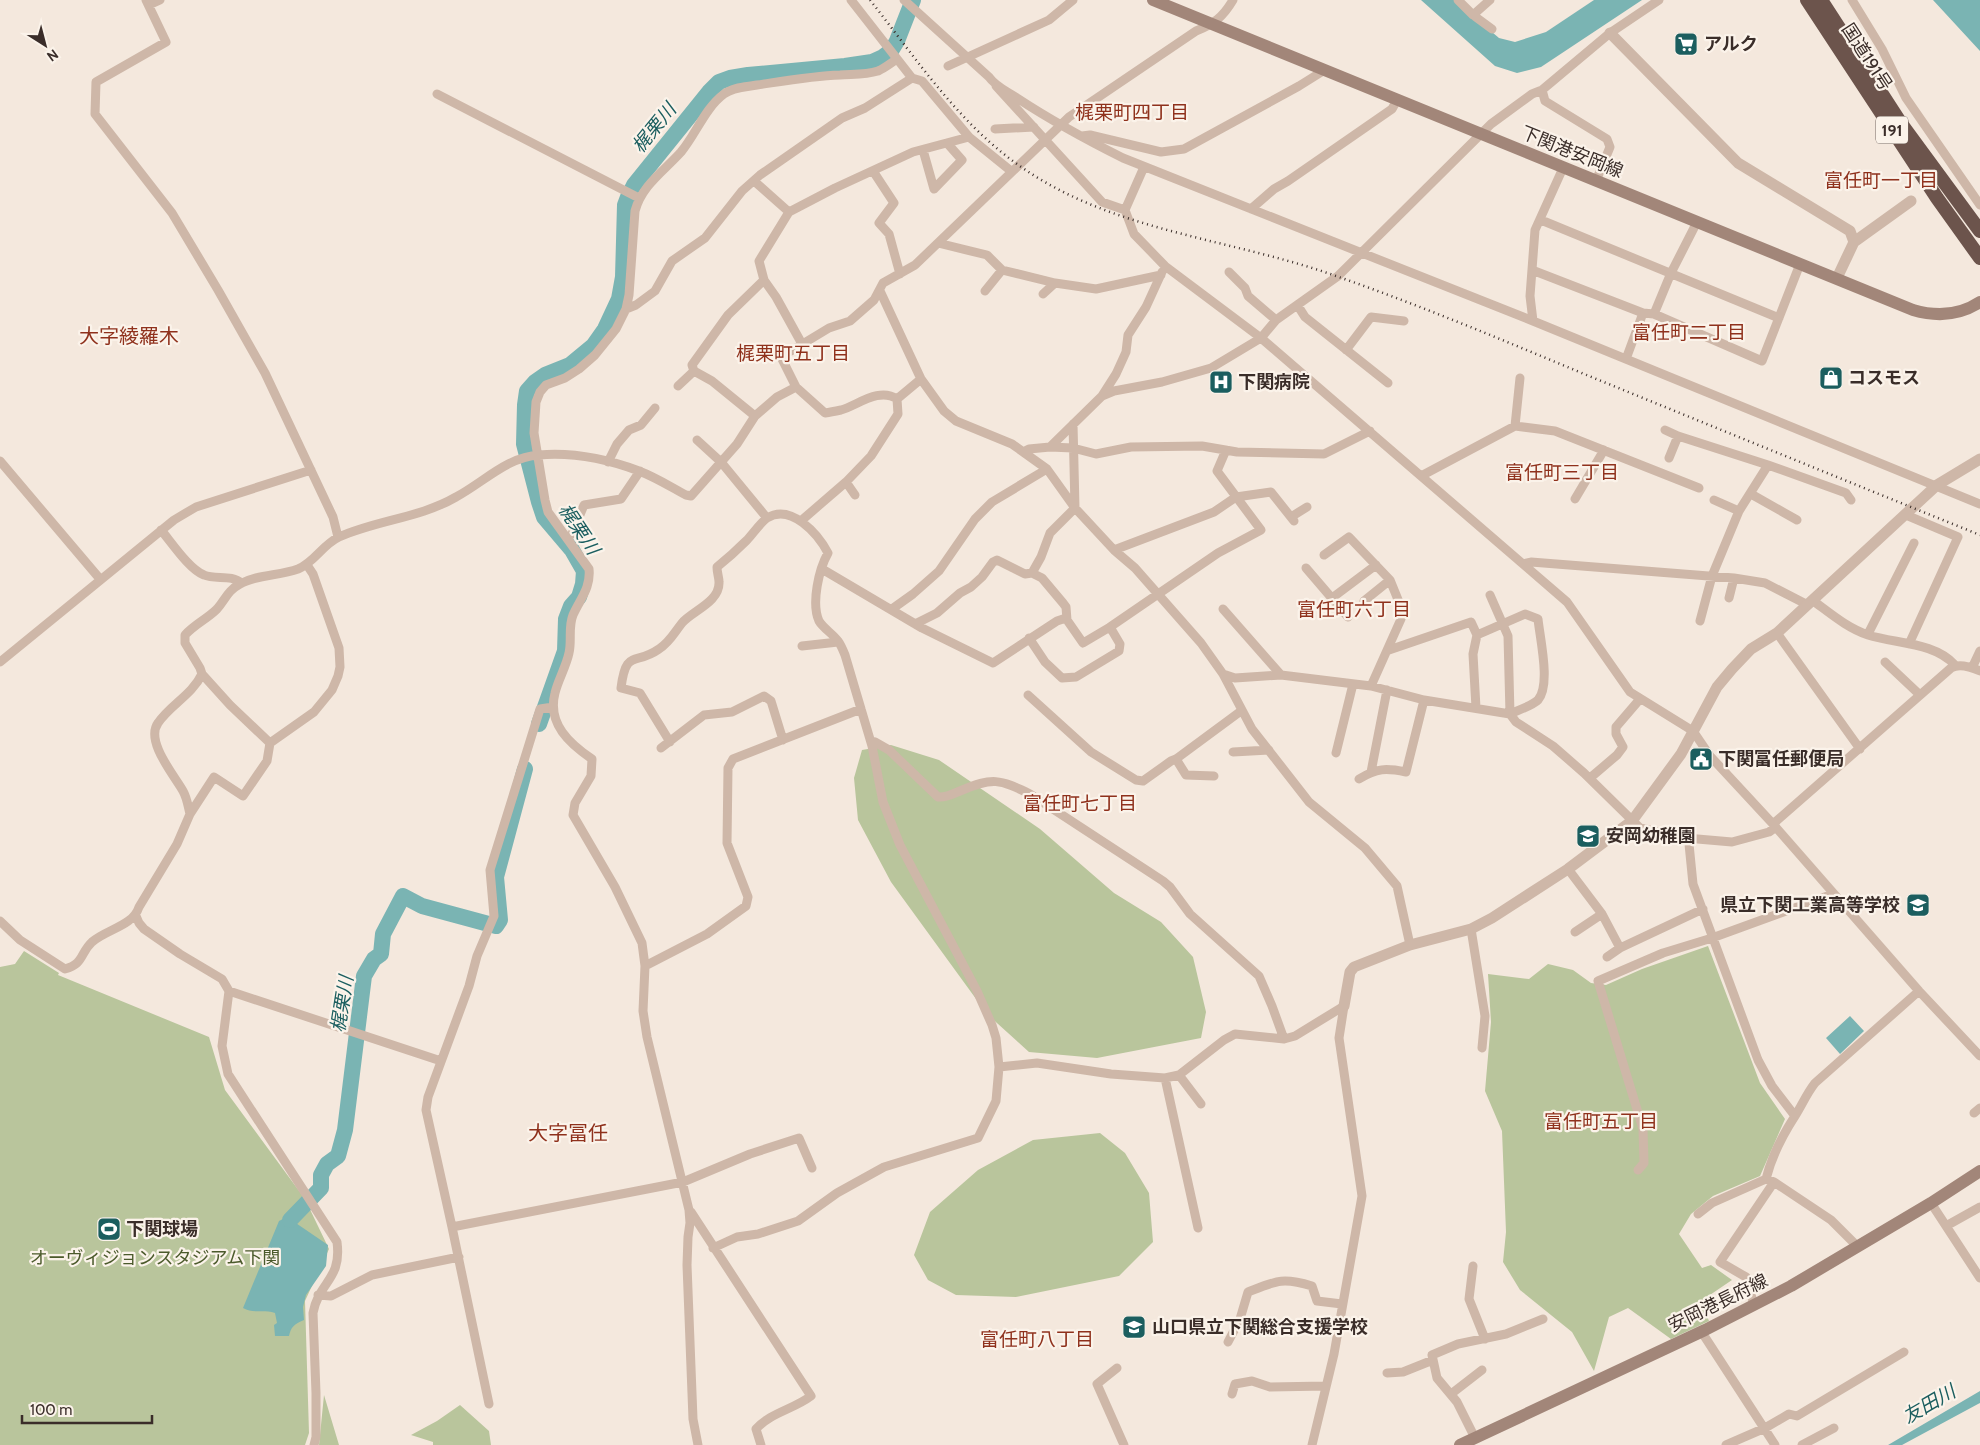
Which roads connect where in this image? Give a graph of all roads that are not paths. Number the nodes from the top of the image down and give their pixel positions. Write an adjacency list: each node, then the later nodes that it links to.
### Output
1 (160, 0): 13 (street)
2 (851, 0): 19 (street)
3 (1073, 0): 18 (street)
4 (1153, 0): 15 (main road, 下関港安岡線)
5 (1233, 0): 15 (street)
6 (1458, 0): 14 (street)
7 (1490, 0): 14 (street)
8 (1659, 0): 17 (street)
9 (1807, 0): 54 (highway, 国道191号 / 191)
10 (1821, 0): 50 (highway, 国道191号 / 191)
11 (1852, 0): 44 (street)
12 (905, 1): 18 (street)
13 (147, 2): 111 (street)
14 (1473, 14): 16 (street)
15 (1213, 24): 21 (main road, 下関港安岡線); 27 (street)
16 (1492, 29)
17 (1610, 34): 24 (street); 51 (street)
18 (966, 57): 20 (street); 23 (street)
19 (896, 58): 22 (street); 42 (street)
20 (948, 66)
21 (1323, 70): 26 (main road, 下関港安岡線); 31 (street)
22 (912, 78): 32 (street); 40 (street)
23 (996, 86): 27 (street); 28 (street)
24 (1542, 90): 30 (street); 41 (street)
25 (437, 94): 42 (street)
26 (1397, 100): 30 (main road, 下関港安岡線); 45 (street)
27 (1059, 125): 31 (street); 33 (street)
28 (1034, 127): 29 (street); 33 (street)
29 (995, 129)
30 (1482, 134): 37 (main road, 下関港安岡線); 53 (street)
31 (1080, 136): 36 (street)
32 (969, 137): 34 (street); 39 (street)
33 (1045, 140): 39 (street); 46 (street)
34 (947, 143): 35 (street); 35 (street)
35 (923, 150): 38 (street)
36 (1144, 167): 45 (street); 46 (street)
37 (1563, 168): 41 (main road, 下関港安岡線); 48 (street)
38 (873, 171): 47 (street); 61 (street)
39 (1010, 171): 52 (street)
40 (754, 180): 47 (street); 71 (street)
41 (1596, 182): 49 (main road, 下関港安岡線)
42 (638, 197): 71 (street)
43 (1911, 201): 51 (street)
44 (1980, 205)
45 (1251, 209): 53 (street)
46 (1125, 210): 56 (street)
47 (789, 212): 64 (street)
48 (1540, 220): 58 (street); 60 (street)
49 (1697, 222): 55 (main road, 下関港安岡線); 60 (street)
50 (1980, 231)
51 (1854, 242): 63 (street)
52 (938, 243): 57 (street); 61 (street)
53 (1362, 253): 70 (street); 77 (street)
54 (1980, 258)
55 (1800, 264): 63 (main road, 下関港安岡線); 74 (street)
56 (1165, 266): 62 (street); 78 (street)
57 (1002, 270): 65 (street); 67 (street)
58 (1532, 270): 72 (street); 77 (street)
59 (1229, 272): 75 (street)
60 (1672, 273): 73 (street); 74 (street)
61 (900, 274): 66 (street)
62 (1161, 275): 65 (street); 88 (street)
63 (1837, 278): 69 (main road, 下関港安岡線)
64 (764, 280): 79 (street); 82 (street)
65 (1054, 283): 68 (street)
66 (880, 291): 79 (street); 84 (street)
67 (985, 291)
68 (1043, 294)
69 (1980, 302)
70 (1298, 306): 75 (street); 80 (street)
71 (626, 309): 103 (street)
72 (1643, 313): 73 (street); 81 (street)
73 (1654, 314): 74 (street)
74 (1779, 318)
75 (1276, 320): 78 (street)
76 (1404, 320): 80 (street)
77 (1529, 320): 81 (street)
78 (1261, 338): 88 (street); 95 (street)
79 (802, 344): 87 (street)
80 (1346, 350): 85 (street)
81 (1626, 359): 115 (street)
82 (694, 371): 86 (street); 91 (street)
83 (1520, 378): 93 (street)
84 (921, 379): 89 (street); 102 (street)
85 (1388, 383)
86 (678, 386)
87 (796, 387): 89 (street); 91 (street)
88 (1102, 396): 92 (street)
89 (897, 399): 114 (street)
90 (656, 408): 107 (street)
91 (755, 416): 108 (street)
92 (1073, 424): 98 (street); 99 (street)
93 (1515, 426): 101 (street); 113 (street)
94 (1665, 430): 96 (street)
95 (1370, 431): 100 (street); 113 (street)
96 (1678, 436): 104 (street); 109 (street)
97 (697, 440): 108 (street)
98 (1050, 447): 99 (street); 102 (street)
99 (1073, 448): 100 (street); 125 (street)
100 (1226, 450): 119 (street)
101 (1604, 450): 116 (street); 120 (street)
102 (1022, 452): 110 (street)
103 (537, 455): 107 (street); 132 (street); 133 (street)
104 (1669, 458)
105 (1980, 458): 115 (street)
106 (0, 461): 145 (street)
107 (608, 462): 112 (street)
108 (721, 462): 112 (street); 128 (street)
109 (1768, 465): 117 (street); 122 (street)
110 (1047, 469): 125 (street); 154 (street)
111 (311, 470): 131 (street); 132 (street)
112 (640, 471): 133 (street)
113 (1421, 476): 138 (street)
114 (846, 482): 118 (street); 129 (street)
115 (1937, 486): 123 (street); 127 (street)
116 (1694, 488)
117 (1751, 494): 126 (street); 130 (street)
118 (855, 495)
119 (1236, 497): 124 (street); 135 (street); 148 (street)
120 (1576, 499)
121 (1714, 500): 126 (street)
122 (1851, 500)
123 (1980, 504)
124 (1307, 507)
125 (1075, 508): 135 (street); 142 (street)
126 (1738, 511): 143 (street)
127 (1906, 514): 153 (street); 167 (street)
128 (767, 518): 129 (street); 192 (street)
129 (802, 520): 141 (street)
130 (1797, 520)
131 (161, 530): 145 (street); 147 (street)
132 (338, 537): 139 (street)
133 (568, 538): 185 (street)
134 (1914, 543): 163 (street)
135 (1114, 550): 148 (street)
136 (1324, 555): 137 (street)
137 (1376, 564): 146 (street); 150 (street)
138 (1523, 564): 143 (street); 183 (street)
139 (307, 565): 147 (street); 193 (street)
140 (1306, 568): 150 (street)
141 (822, 569): 154 (street); 166 (street)
142 (1032, 573): 157 (street); 159 (street)
143 (1712, 576): 144 (street); 158 (street)
144 (1734, 578): 151 (street); 153 (street)
145 (100, 579): 171 (street)
146 (1390, 580): 152 (street); 169 (street)
147 (241, 583): 175 (street)
148 (1158, 593): 161 (street); 176 (street)
149 (1490, 595): 160 (street)
150 (1332, 598): 156 (street)
151 (1729, 598)
152 (1364, 601)
153 (1809, 602): 162 (street); 163 (street)
154 (892, 609): 159 (street)
155 (1223, 609): 177 (street)
156 (1348, 618)
157 (1067, 620): 161 (street); 165 (street)
158 (1700, 621)
159 (915, 624): 165 (street)
160 (1502, 624): 164 (street); 189 (street); 189 (street)
161 (1110, 627): 165 (street)
162 (1776, 633): 190 (street); 196 (street)
163 (1868, 634): 167 (street)
164 (1477, 635): 169 (street); 186 (street)
165 (1029, 638)
166 (838, 642): 168 (street); 187 (street)
167 (1909, 644): 173 (street)
168 (802, 646)
169 (1389, 650): 179 (street)
170 (1980, 651): 174 (street)
171 (0, 662)
172 (1885, 662): 182 (street)
173 (1955, 666): 174 (street); 182 (street)
174 (1976, 669)
175 (202, 674): 193 (street); 205 (street)
176 (1223, 674): 177 (street); 188 (street)
177 (1281, 675): 178 (street)
178 (1353, 684): 179 (street); 199 (street)
179 (1371, 686): 180 (street)
180 (1387, 690): 184 (street); 201 (street)
181 (1028, 695): 200 (street)
182 (1920, 695): 196 (street)
183 (1640, 699): 190 (street); 203 (street)
184 (1424, 700): 186 (street); 201 (street)
185 (553, 707): 221 (street); 228 (street)
186 (1476, 708): 189 (street)
187 (861, 709): 191 (street); 194 (street)
188 (1241, 711): 197 (street); 200 (street)
189 (1510, 714): 203 (street)
190 (1694, 731): 206 (street); 207 (street)
191 (783, 740): 192 (street); 221 (street)
192 (670, 742): 195 (street)
193 (270, 743): 205 (street)
194 (872, 746): 225 (street); 229 (street)
195 (661, 748)
196 (1860, 749): 207 (street)
197 (1269, 750): 198 (street); 218 (street)
198 (1233, 752)
199 (1336, 753)
200 (1176, 759): 202 (street)
201 (1371, 772): 204 (street)
202 (1214, 776)
203 (1590, 778): 206 (street)
204 (1359, 779)
205 (190, 814): 213 (street)
206 (1632, 821): 208 (street); 209 (street)
207 (1775, 826): 208 (street); 210 (street)
208 (1686, 838): 211 (street)
209 (1568, 869): 212 (street); 215 (street)
210 (1833, 894): 217 (street); 223 (street)
211 (1703, 909): 217 (street); 219 (street)
212 (1602, 914): 216 (street); 219 (street)
213 (136, 916): 214 (street); 222 (street)
214 (0, 921)
215 (1471, 929): 218 (street); 226 (street)
216 (1575, 932)
217 (1712, 938): 233 (street); 235 (street)
218 (1410, 945): 224 (street)
219 (1620, 948): 220 (street)
220 (1607, 957)
221 (645, 966): 238 (street)
222 (229, 991): 228 (street); 251 (street)
223 (1919, 991): 227 (street); 233 (street)
224 (1344, 1006): 225 (street); 252 (street)
225 (1284, 1039): 230 (street)
226 (1482, 1048)
227 (1980, 1056)
228 (442, 1061): 244 (street)
229 (999, 1067): 231 (street); 247 (street)
230 (1179, 1075): 231 (street); 232 (street)
231 (1165, 1078): 245 (street)
232 (1201, 1104)
233 (1795, 1116): 237 (street)
234 (812, 1168): 238 (street)
235 (1638, 1170)
236 (1980, 1171): 239 (main road, 安岡港長府線)
237 (1770, 1181): 242 (street); 246 (street); 253 (street)
238 (683, 1182): 241 (street); 244 (street)
239 (1931, 1203): 243 (street); 246 (main road, 安岡港長府線)
240 (1980, 1207): 243 (street)
241 (689, 1210): 247 (street); 271 (street)
242 (1698, 1214)
243 (1946, 1226): 250 (street)
244 (452, 1227): 248 (street)
245 (1198, 1228)
246 (1856, 1246): 253 (main road, 安岡港長府線)
247 (713, 1248): 272 (street)
248 (459, 1257): 251 (street); 266 (street)
249 (1473, 1266): 256 (street)
250 (1980, 1278)
251 (318, 1295): 270 (street)
252 (1342, 1304): 257 (street); 263 (street)
253 (1754, 1305): 255 (main road, 安岡港長府線)
254 (1542, 1319): 256 (street)
255 (1701, 1331): 267 (street); 269 (main road, 安岡港長府線)
256 (1485, 1339): 259 (street)
257 (1228, 1342)
258 (1904, 1352): 267 (street)
259 (1433, 1360): 262 (street); 265 (street)
260 (1117, 1368): 273 (street)
261 (1482, 1370): 265 (street)
262 (1387, 1373)
263 (1326, 1386): 264 (street); 274 (street)
264 (1232, 1394)
265 (1451, 1394): 269 (street)
266 (489, 1404)
267 (1765, 1428): 276 (street); 277 (street)
268 (1834, 1428): 278 (street)
269 (1475, 1438): 275 (main road, 安岡港長府線)
270 (314, 1445)
271 (698, 1445)
272 (761, 1445)
273 (1124, 1445)
274 (1312, 1445)
275 (1460, 1445)
276 (1726, 1445)
277 (1776, 1445)
278 (1802, 1445)

